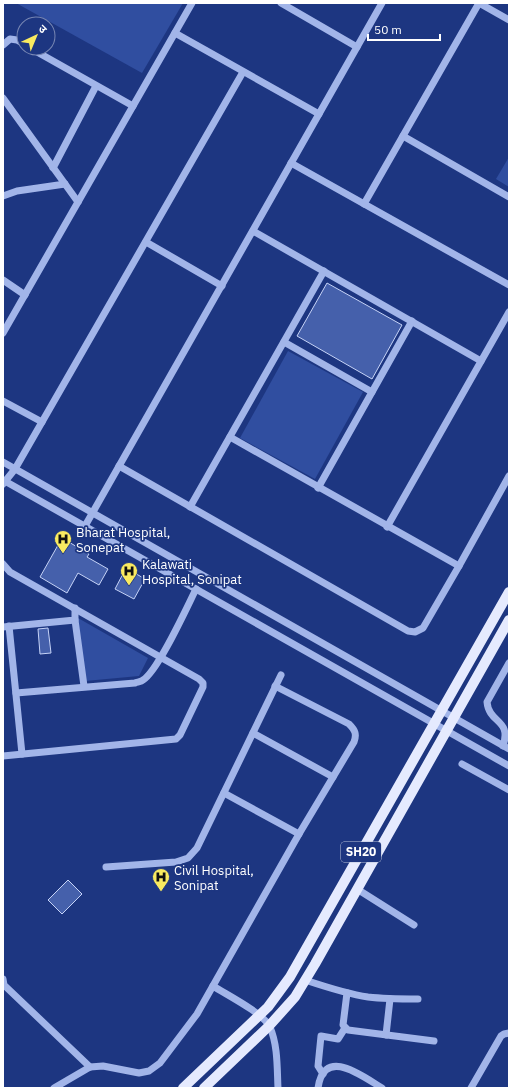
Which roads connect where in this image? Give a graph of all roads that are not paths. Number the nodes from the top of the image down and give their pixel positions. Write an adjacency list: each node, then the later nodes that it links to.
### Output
1 (192, 3): 6 (street)
2 (382, 3): 9 (street)
3 (479, 3): 5 (street); 16 (street)
4 (283, 4): 9 (street)
5 (509, 20)
6 (175, 33): 11 (street); 14 (street)
7 (16, 40): 8 (street)
8 (3, 45)
9 (358, 47): 15 (street)
10 (44, 56): 12 (street)
11 (243, 72): 15 (street); 25 (street)
12 (96, 86): 14 (street); 18 (street)
13 (3, 98): 18 (street)
14 (133, 106): 22 (street)
15 (319, 114): 17 (street)
16 (403, 136): 21 (street); 23 (street)
17 (292, 163): 23 (street); 24 (street)
18 (53, 168): 19 (street)
19 (65, 184): 20 (street); 22 (street)
20 (3, 196)
21 (509, 197)
22 (78, 202): 30 (street)
23 (364, 204): 29 (street)
24 (253, 230): 26 (street); 28 (street)
25 (146, 242): 28 (street); 38 (street)
26 (324, 271): 32 (street); 34 (street)
27 (3, 280): 30 (street)
28 (222, 286): 41 (street)
29 (509, 286)
30 (25, 295): 33 (street)
31 (509, 312): 35 (street)
32 (412, 321): 35 (street); 36 (street)
33 (3, 333)
34 (284, 342): 36 (street); 39 (street)
35 (481, 361): 49 (street)
36 (372, 392): 45 (street)
37 (3, 401): 38 (street)
38 (42, 422): 42 (street)
39 (230, 437): 45 (street); 46 (street)
40 (3, 462): 42 (street)
41 (119, 466): 46 (street); 47 (street)
42 (15, 469): 44 (street); 47 (street)
43 (509, 476): 51 (street)
44 (4, 482): 48 (street)
45 (318, 488): 49 (street)
46 (190, 507): 51 (street)
47 (93, 513): 48 (street); 64 (street)
48 (85, 526): 52 (street)
49 (387, 527): 51 (street)
50 (3, 564): 54 (street)
51 (459, 566)
52 (196, 589): 58 (street); 66 (street)
53 (509, 592): 64 (main road, SH20)
54 (75, 608): 55 (street); 58 (street)
55 (75, 620): 57 (street); 61 (street)
56 (509, 620): 65 (main road, SH20)
57 (6, 627): 63 (street)
58 (161, 658): 61 (street); 70 (street)
59 (509, 663): 69 (street)
60 (281, 675): 62 (street)
61 (84, 686): 63 (street)
62 (275, 686): 68 (street); 74 (street)
63 (16, 693): 70 (street)
64 (442, 711): 65 (street); 66 (main road, SH20)
65 (454, 717): 67 (main road, SH20); 69 (street)
66 (434, 723): 67 (street); 87 (main road, SH20)
67 (446, 730): 73 (street); 79 (main road, SH20)
68 (253, 733): 74 (street); 76 (street)
69 (506, 747)
70 (22, 754): 71 (street)
71 (3, 756)
72 (462, 764): 75 (street)
73 (509, 766)
74 (333, 777): 77 (street)
75 (509, 790)
76 (224, 793): 77 (street); 78 (street)
77 (300, 834): 83 (street)
78 (106, 867)
79 (357, 889): 80 (street); 82 (main road, SH20)
80 (414, 925)
81 (3, 979): 93 (street)
82 (305, 980): 84 (street); 88 (main road, SH20)
83 (213, 986): 87 (street); 93 (street)
84 (347, 993): 85 (street); 89 (street)
85 (390, 999): 86 (street); 91 (street)
86 (418, 999)
87 (259, 1015): 88 (street); 96 (main road, SH20)
88 (269, 1026): 97 (main road, SH20); 98 (street)
89 (345, 1028): 91 (street); 94 (street)
90 (509, 1033): 101 (street)
91 (386, 1035): 92 (street)
92 (434, 1041)
93 (90, 1068): 95 (street)
94 (323, 1074): 99 (street); 100 (street)
95 (54, 1088)
96 (183, 1088)
97 (204, 1088)
98 (278, 1088)
99 (318, 1088)
100 (382, 1088)
101 (471, 1088)

